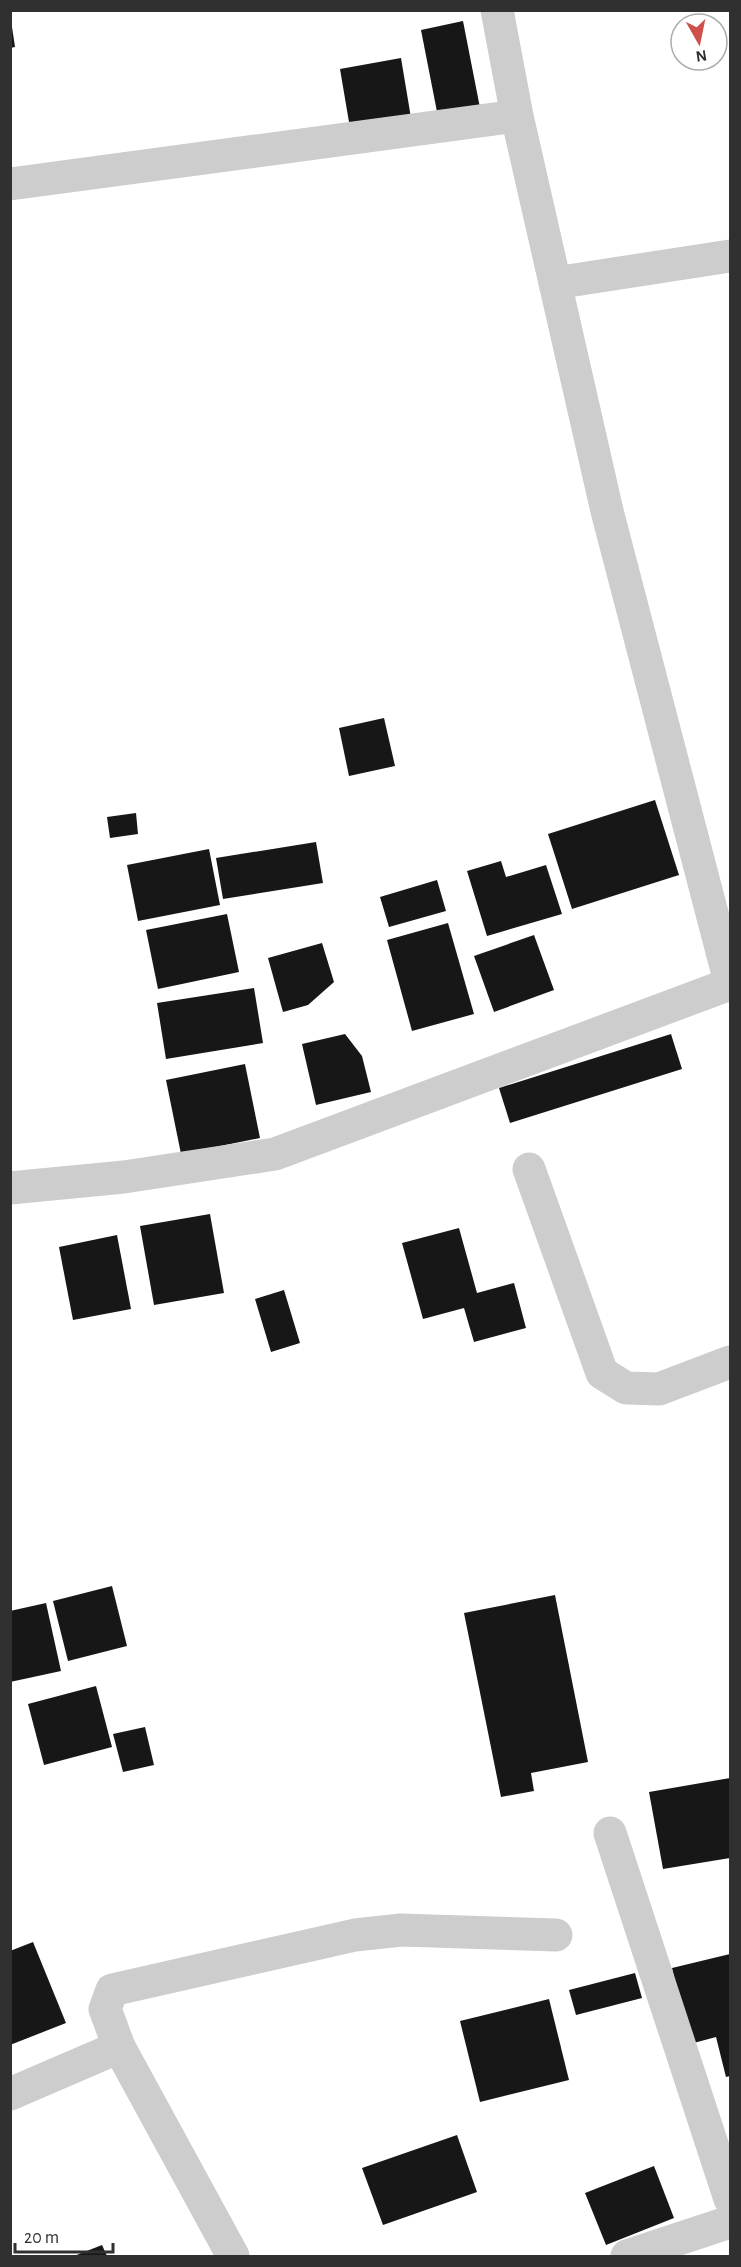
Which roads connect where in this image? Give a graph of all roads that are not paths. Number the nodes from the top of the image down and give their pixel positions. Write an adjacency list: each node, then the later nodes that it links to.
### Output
1 (497, 10): 2 (street)
2 (517, 116): 3 (street); 5 (street)
3 (10, 184)
4 (730, 256): 5 (street)
5 (555, 283): 6 (street)
6 (730, 983): 8 (street)
7 (529, 1169): 9 (street)
8 (10, 1188)
9 (730, 1362)
10 (610, 1833): 14 (street)
11 (556, 1935): 12 (street)
12 (119, 2047): 13 (street); 16 (street)
13 (10, 2094)
14 (730, 2199)
15 (730, 2222): 17 (street)
16 (233, 2256)
17 (627, 2256)

